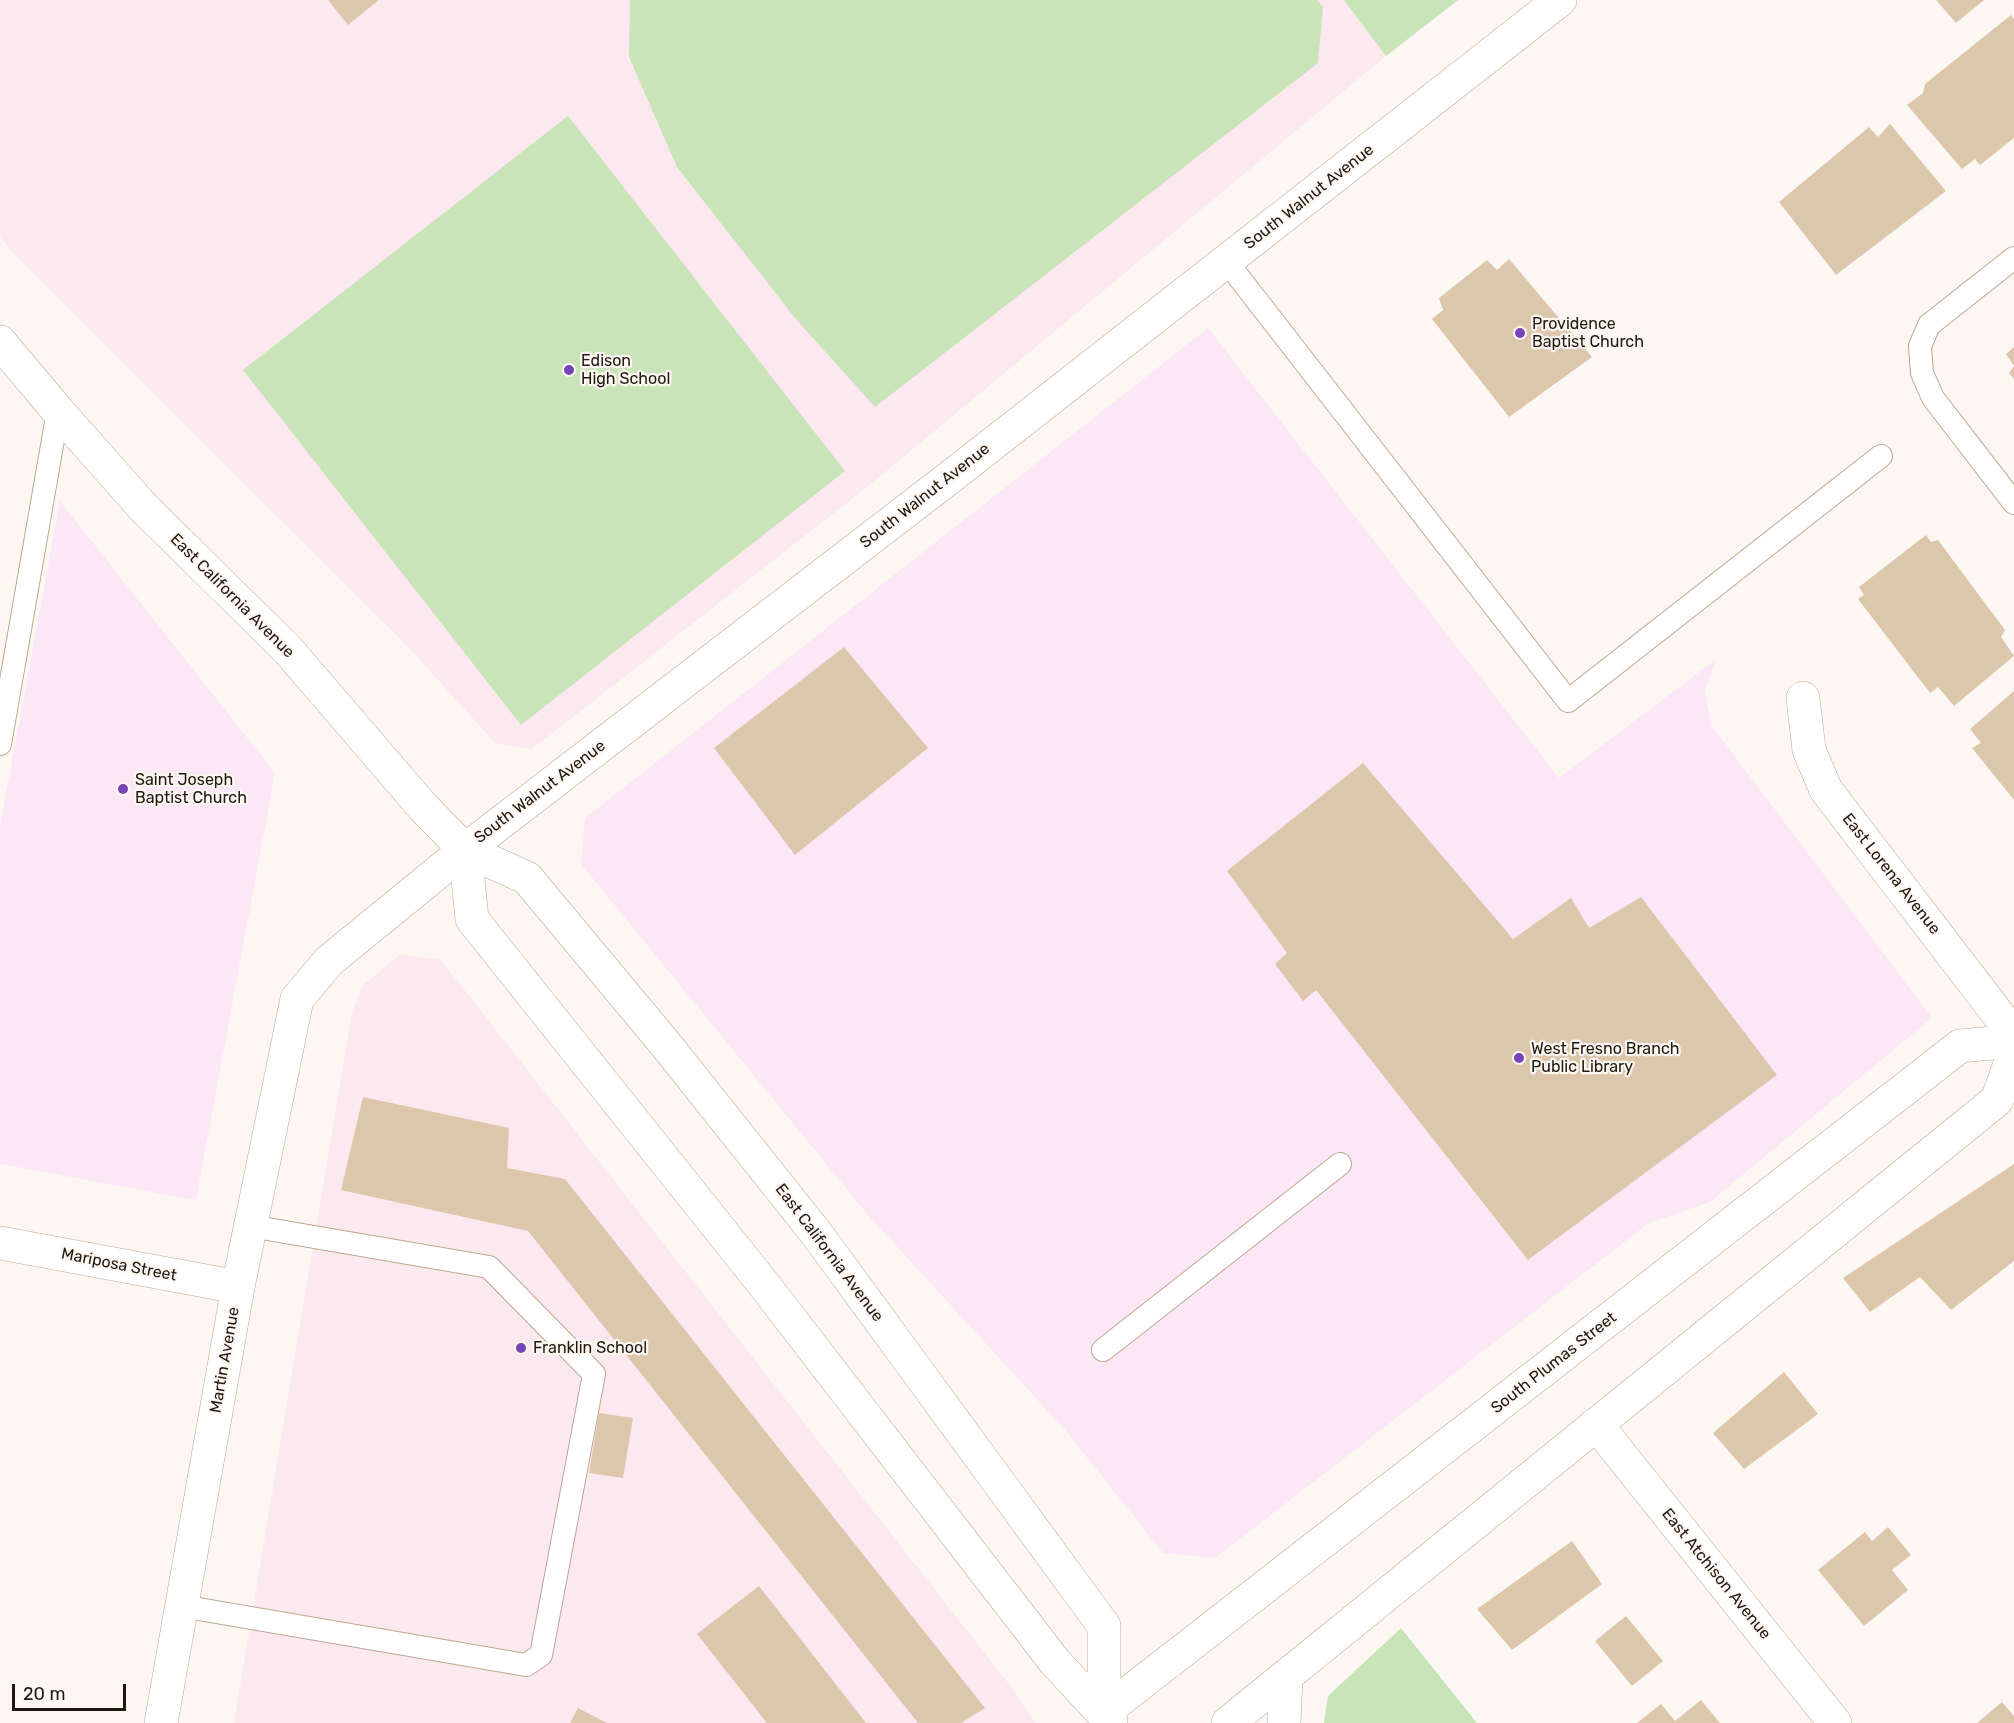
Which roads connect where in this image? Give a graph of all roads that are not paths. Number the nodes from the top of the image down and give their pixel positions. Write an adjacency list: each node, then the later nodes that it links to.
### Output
1 (1560, 0): 3 (street, South Walnut Avenue)
2 (2014, 258): 7 (lane)
3 (1227, 262): 6 (lane); 10 (street, South Walnut Avenue)
4 (0, 342): 5 (street, East California Avenue)
5 (57, 411): 9 (lane); 10 (street, East California Avenue)
6 (1881, 456)
7 (2014, 503)
8 (1803, 698): 12 (street, East Lorena Avenue)
9 (0, 744)
10 (465, 850): 11 (street, South Walnut Avenue); 23 (street); 23 (street, East California Avenue)
11 (297, 999): 16 (street, Martin Avenue)
12 (2014, 1035)
13 (2014, 1041): 23 (street, South Plumas Street)
14 (2014, 1053): 20 (street)
15 (1340, 1164): 19 (lane)
16 (250, 1226): 18 (street, Martin Avenue); 21 (lane)
17 (0, 1243): 18 (street, Mariposa Street)
18 (238, 1287): 21 (street, Martin Avenue)
19 (1103, 1350)
20 (1596, 1424): 22 (street); 27 (street, East Atchison Avenue)
21 (181, 1606): 24 (street, Martin Avenue)
22 (1286, 1677): 25 (street); 26 (street)
23 (1100, 1720)
24 (161, 1723)
25 (1228, 1723)
26 (1284, 1723)
27 (1835, 1723)

